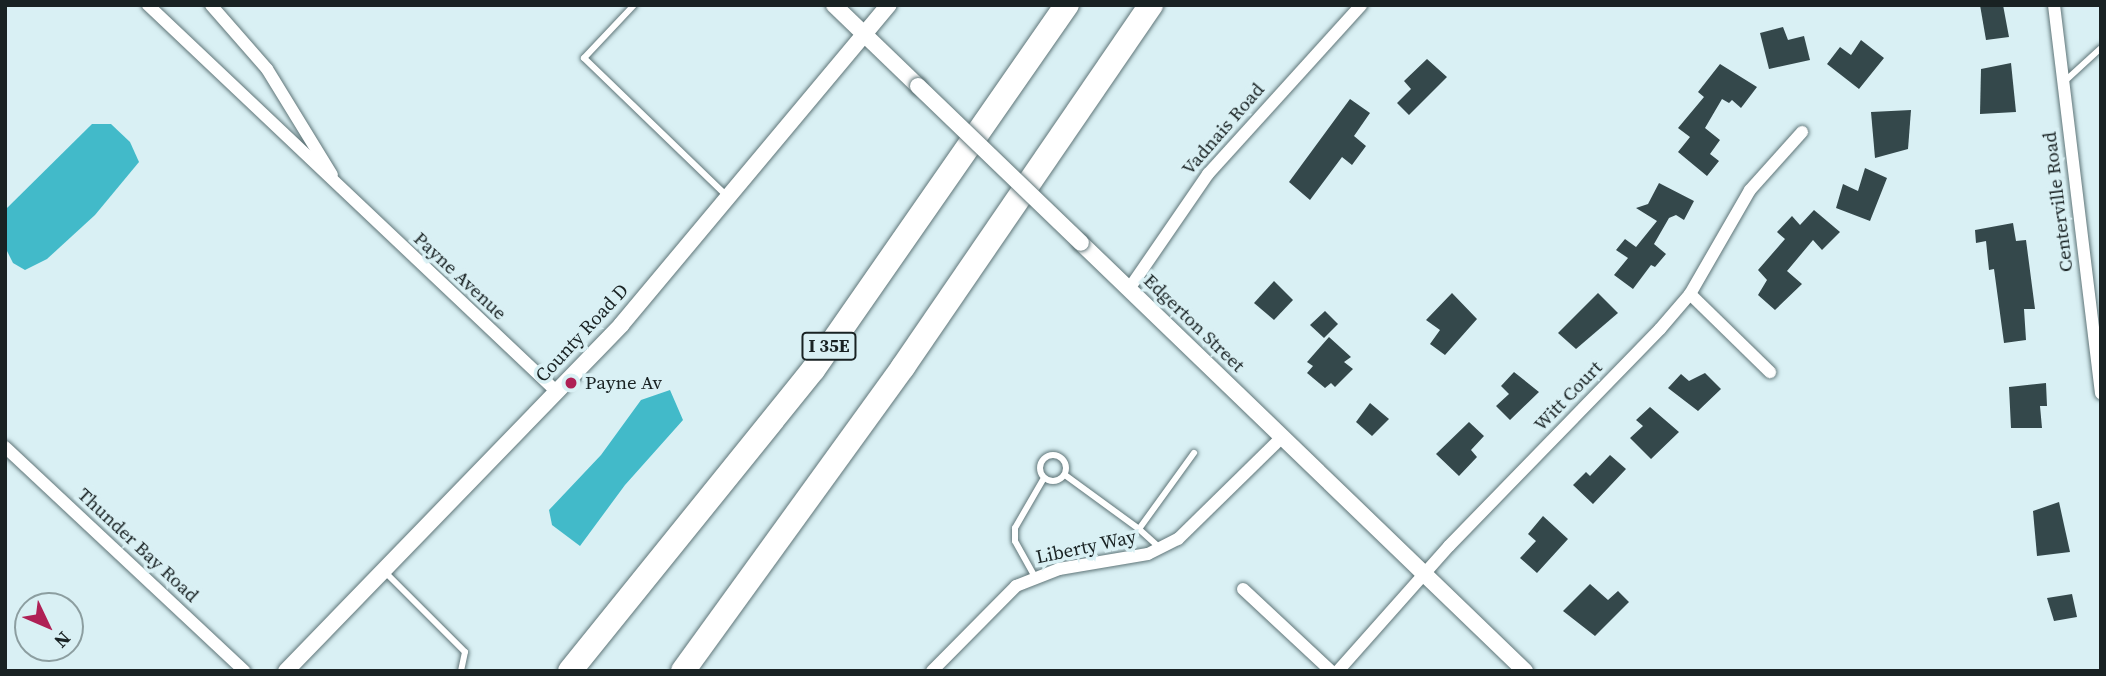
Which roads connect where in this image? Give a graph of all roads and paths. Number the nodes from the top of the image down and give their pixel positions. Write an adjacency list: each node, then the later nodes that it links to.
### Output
1 (149, 5): 14 (street, Payne Avenue)
2 (211, 5): 14 (street, Payne Avenue)
3 (634, 5): 15 (lane)
4 (834, 5): 10 (street, Edgerton Street)
5 (889, 5): 10 (street, County Road D)
6 (1067, 5): 36 (highway, I 35E)
7 (1151, 5): 32 (highway)
8 (1361, 5): 16 (street, Vadnais Road)
9 (2054, 5): 12 (street, Centerville Road)
10 (865, 35): 15 (street, County Road D); 16 (street, Edgerton Street, bridge)
11 (2101, 48): 12 (lane)
12 (2065, 82): 20 (street, Centerville Road)
13 (1802, 132): 17 (street, Witt Court)
14 (339, 188): 19 (street, Payne Avenue)
15 (727, 196): 19 (street, County Road D)
16 (1129, 289): 21 (street, Edgerton Street)
17 (1690, 293): 18 (street); 29 (street, Witt Court)
18 (1770, 372)
19 (556, 392): 28 (street, County Road D)
20 (2101, 393)
21 (1282, 437): 27 (street, Liberty Way); 29 (street, Edgerton Street)
22 (5, 447): 33 (street, Thunder Bay Road)
23 (1194, 453): 26 (lane)
24 (1065, 475): 25 (lane); 25 (lane); 26 (lane)
25 (1044, 478): 30 (lane)
26 (1139, 529): 27 (lane)
27 (1160, 548): 30 (street, Liberty Way)
28 (383, 570): 34 (street, County Road D); 35 (lane)
29 (1423, 573): 41 (street, Witt Court); 42 (street, Edgerton Street)
30 (1035, 577): 39 (street, Liberty Way)
31 (1243, 589): 40 (street)
32 (744, 590): 37 (highway); 38 (highway)
33 (244, 671)
34 (286, 671)
35 (461, 671)
36 (570, 671)
37 (675, 671)
38 (683, 671)
39 (932, 671)
40 (1331, 671)
41 (1338, 671)
42 (1525, 671)

